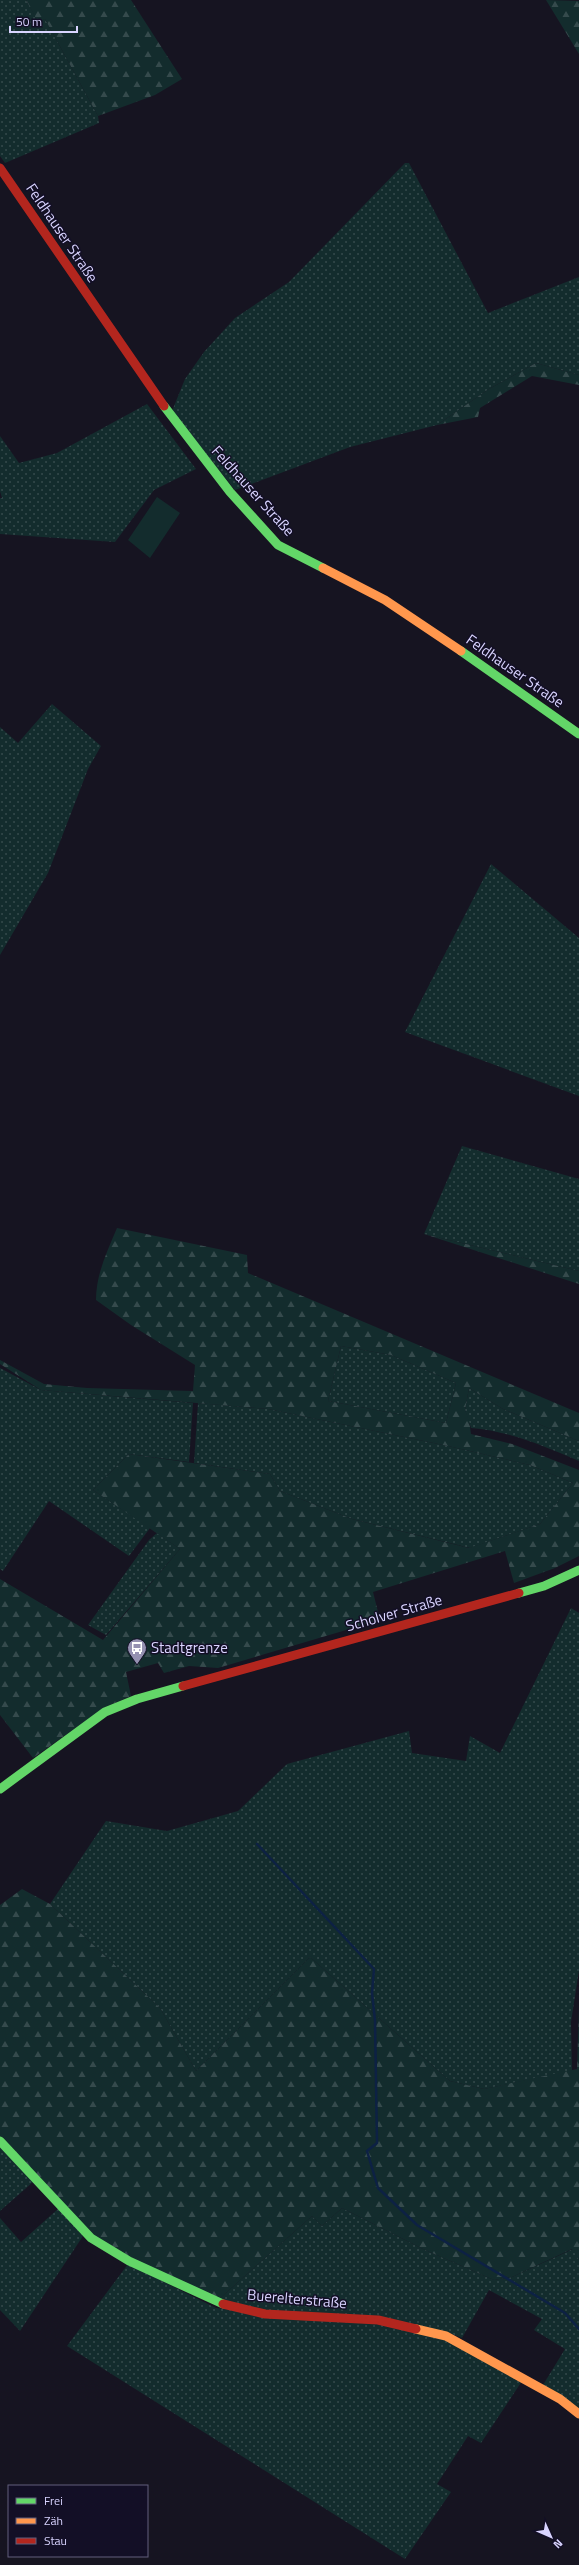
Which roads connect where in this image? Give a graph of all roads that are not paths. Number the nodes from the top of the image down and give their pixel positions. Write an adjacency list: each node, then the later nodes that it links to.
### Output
1 (0, 168): 2 (street, Feldhauser Straße)
2 (579, 734)
3 (579, 1570): 4 (street, Scholver Straße)
4 (0, 1789)
5 (0, 2141): 6 (street, Buerelterstraße)
6 (579, 2414)

